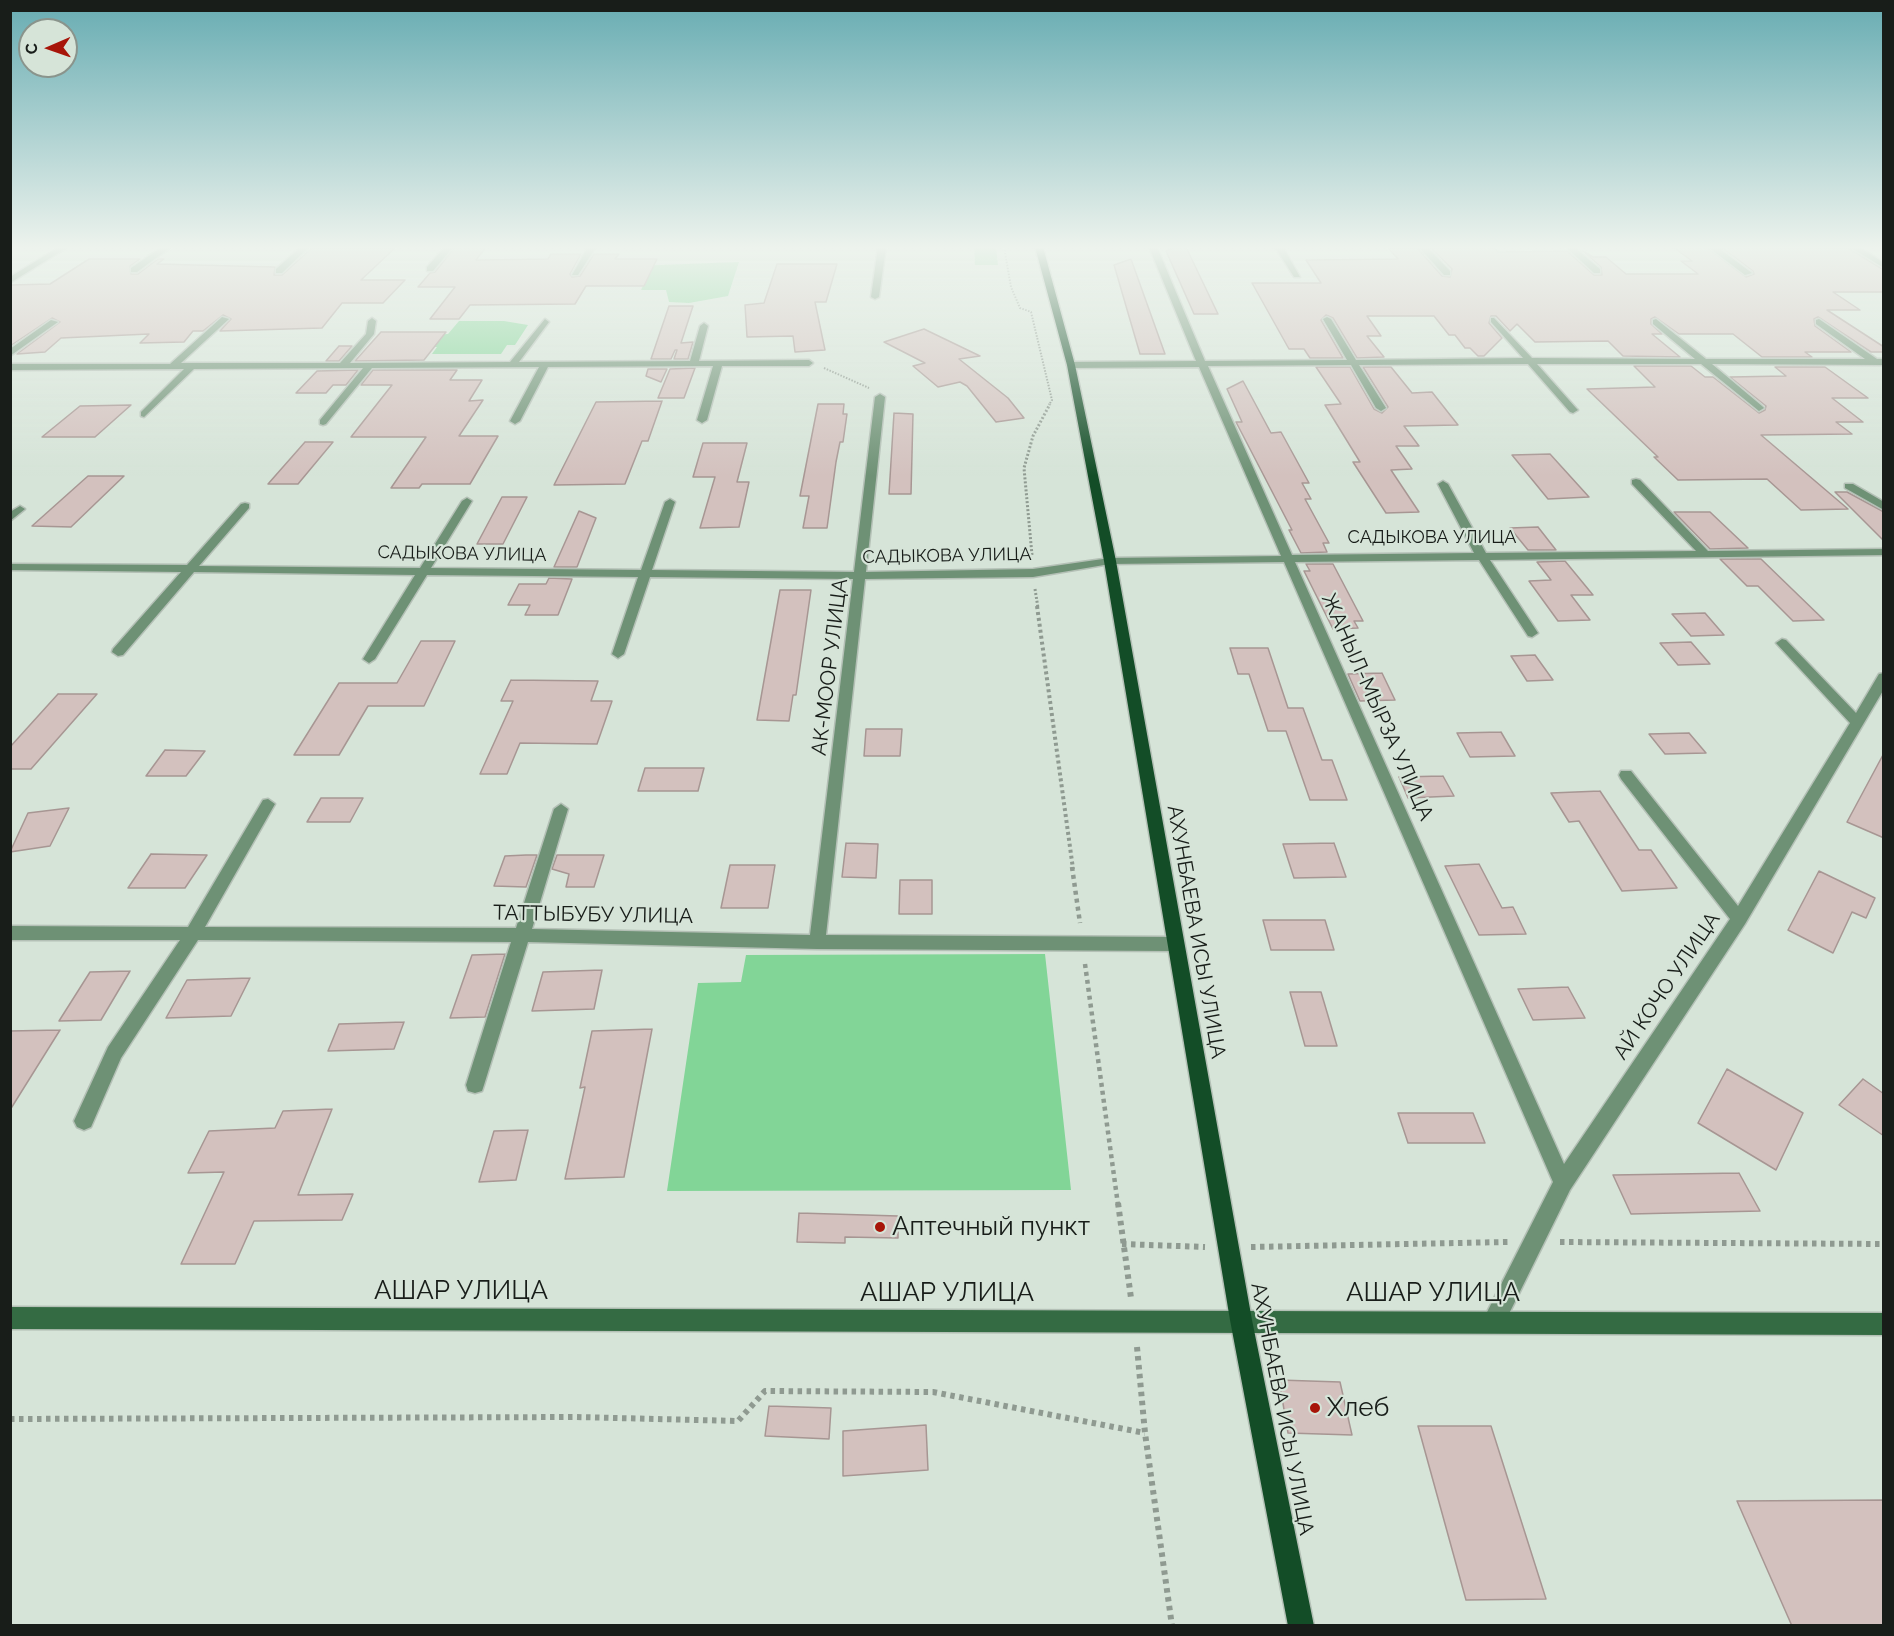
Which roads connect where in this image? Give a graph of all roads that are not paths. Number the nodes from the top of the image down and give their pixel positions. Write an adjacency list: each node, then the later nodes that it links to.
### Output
1 (52, 323): 12 (street)
2 (221, 323): 26 (street)
3 (372, 323): 23 (street)
4 (544, 323): 20 (street)
5 (1060, 323): 25 (main road, АХУНБАЕВА ИСЫ УЛИЦА)
6 (1185, 323): 22 (street, ЖАНЫЛ-МЫРЗА УЛИЦА)
7 (1330, 323): 13 (street)
8 (1497, 323): 14 (street)
9 (1658, 323): 15 (street)
10 (1822, 323): 16 (street)
11 (705, 326): 17 (street)
12 (10, 353)
13 (1355, 362): 14 (street); 22 (street); 30 (street)
14 (1532, 362): 15 (street); 32 (street)
15 (1707, 362): 16 (street); 31 (street)
16 (1880, 362)
17 (694, 363): 18 (street); 21 (street)
18 (718, 363): 19 (street); 34 (street)
19 (809, 363)
20 (513, 364): 21 (street); 24 (street)
21 (545, 364): 35 (street)
22 (1202, 364): 25 (street); 49 (street, ЖАНЫЛ-МЫРЗА УЛИЦА)
23 (343, 365): 24 (street); 27 (street)
24 (370, 365): 36 (street)
25 (1071, 365): 50 (main road, АХУНБАЕВА ИСЫ УЛИЦА)
26 (173, 366): 27 (street); 28 (street)
27 (192, 366): 33 (street)
28 (10, 367)
29 (880, 397): 55 (street, АК-МООР УЛИЦА)
30 (1381, 408)
31 (1759, 408)
32 (1573, 410)
33 (144, 414)
34 (702, 420)
35 (515, 421)
36 (323, 422)
37 (1636, 482): 47 (street)
38 (1443, 484): 48 (street)
39 (1849, 486): 43 (street)
40 (467, 501): 53 (street)
41 (670, 502): 54 (street)
42 (245, 506): 52 (street)
43 (1884, 507)
44 (20, 509): 45 (street)
45 (10, 518)
46 (1884, 552): 47 (street, САДЫКОВА УЛИЦА)
47 (1705, 554): 48 (street, САДЫКОВА УЛИЦА)
48 (1481, 555): 49 (street, САДЫКОВА УЛИЦА); 56 (street)
49 (1288, 557): 50 (street, САДЫКОВА УЛИЦА); 74 (street, ЖАНЫЛ-МЫРЗА УЛИЦА)
50 (1110, 561): 55 (street, САДЫКОВА УЛИЦА); 71 (main road, АХУНБАЕВА ИСЫ УЛИЦА)
51 (10, 567): 52 (street, САДЫКОВА УЛИЦА)
52 (188, 569): 53 (street, САДЫКОВА УЛИЦА); 58 (street)
53 (424, 572): 54 (street, САДЫКОВА УЛИЦА); 60 (street)
54 (646, 574): 55 (street, САДЫКОВА УЛИЦА); 59 (street)
55 (860, 576): 70 (street, АК-МООР УЛИЦА)
56 (1532, 633)
57 (1782, 643): 62 (street)
58 (118, 652)
59 (618, 654)
60 (369, 659)
61 (1884, 677): 62 (street, АЙ КОЧО УЛИЦА)
62 (1857, 722): 66 (street, АЙ КОЧО УЛИЦА)
63 (1626, 776): 66 (street)
64 (268, 804): 68 (street)
65 (561, 809): 69 (street)
66 (1739, 919): 74 (street, АЙ КОЧО УЛИЦА)
67 (10, 933): 68 (street, ТАТТЫБУБУ УЛИЦА)
68 (193, 934): 69 (street, ТАТТЫБУБУ УЛИЦА); 73 (street)
69 (521, 935): 70 (street, ТАТТЫБУБУ УЛИЦА); 72 (street)
70 (818, 942): 71 (street, ТАТТЫБУБУ УЛИЦА)
71 (1174, 944): 76 (main road, АХУНБАЕВА ИСЫ УЛИЦА)
72 (475, 1085)
73 (84, 1121)
74 (1563, 1183): 77 (street, АЙ КОЧО УЛИЦА)
75 (10, 1318): 76 (street, АШАР УЛИЦА)
76 (1241, 1320): 77 (street, АШАР УЛИЦА); 79 (main road, АХУНБАЕВА ИСЫ УЛИЦА)
77 (1493, 1322): 78 (street, АШАР УЛИЦА)
78 (1884, 1324)
79 (1301, 1626)

